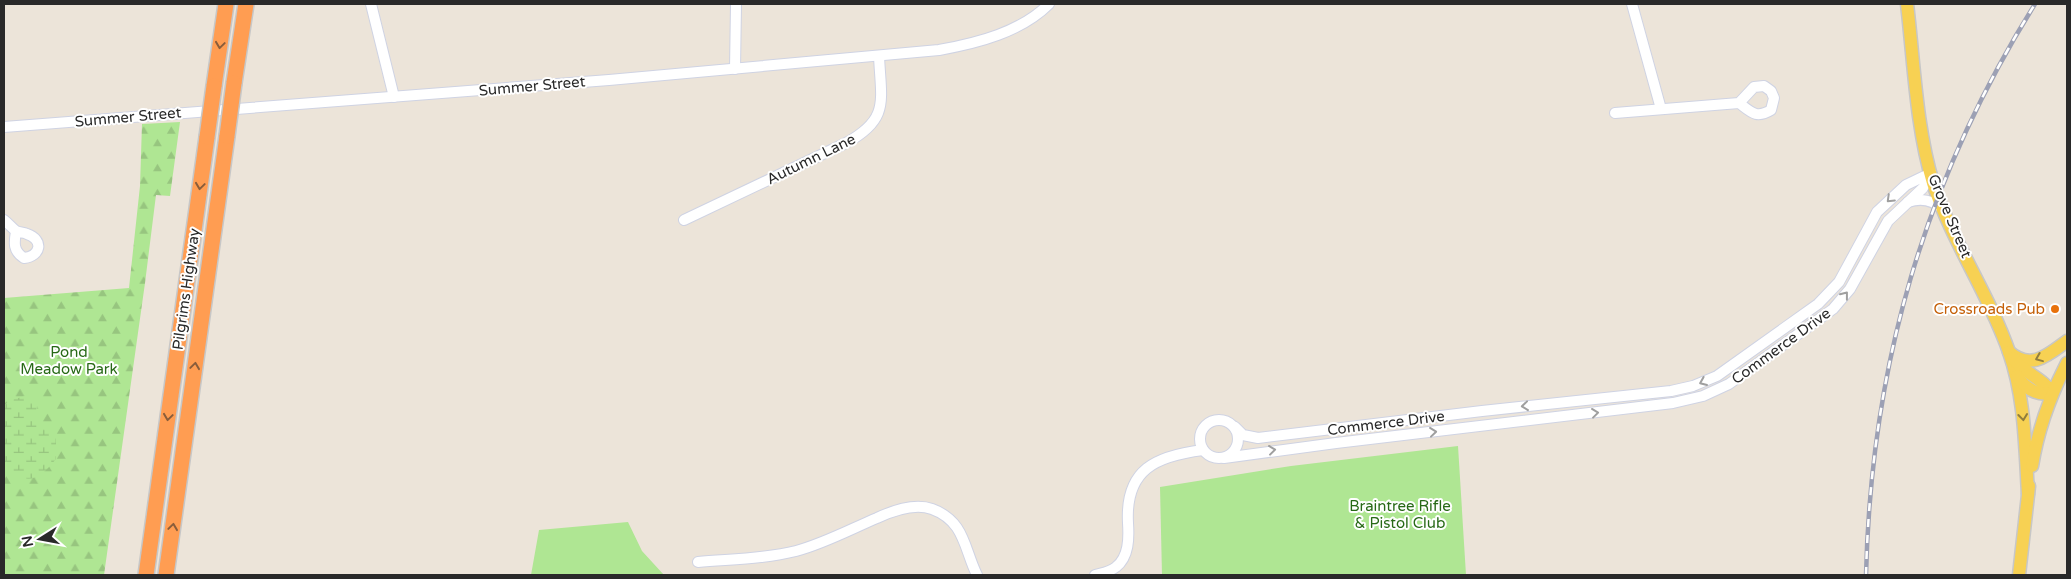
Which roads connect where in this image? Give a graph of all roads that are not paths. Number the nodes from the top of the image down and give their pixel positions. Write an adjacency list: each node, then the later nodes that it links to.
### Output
1 (226, 4): 37 (highway, Pilgrims Highway, one-way to 37, bridge)
2 (246, 4): 38 (highway, Pilgrims Highway, one-way to 2, bridge)
3 (371, 4): 10 (street)
4 (736, 4): 9 (street)
5 (1050, 4): 8 (street, Summer Street)
6 (1632, 4): 12 (street)
7 (1907, 4): 15 (main road, Grove Street)
8 (878, 56): 9 (street, Summer Street); 20 (street, Autumn Lane)
9 (735, 69): 10 (street, Summer Street)
10 (394, 97): 14 (street, Summer Street)
11 (1739, 103): 12 (street)
12 (1661, 109): 13 (street)
13 (1615, 113)
14 (4, 127)
15 (1931, 173): 16 (street, Commerce Drive); 17 (main road, Grove Street); 18 (street, Commerce Drive, one-way to 18)
16 (1904, 204): 17 (street); 21 (street, Commerce Drive)
17 (1945, 211): 27 (main road, Grove Street)
18 (1873, 219): 21 (street); 23 (street, Commerce Drive)
19 (4, 220): 22 (street)
20 (684, 220)
21 (1884, 226): 24 (street, Commerce Drive)
22 (16, 231)
23 (1862, 239): 24 (street); 26 (street, Commerce Drive)
24 (1873, 245): 28 (street, Commerce Drive, one-way to 24)
25 (2067, 341): 27 (main road, one-way to 27)
26 (1751, 352): 28 (street); 32 (street, Commerce Drive, one-way to 32)
27 (2009, 352): 30 (main road, Grove Street); 31 (main road, Grove Street)
28 (1759, 363): 34 (street, Commerce Drive, one-way to 28)
29 (2067, 363): 31 (main road)
30 (2015, 373): 31 (main road); 35 (main road, Grove Street, one-way to 35)
31 (2052, 393): 35 (main road, Grove Street)
32 (1235, 427): 33 (street); 34 (street)
33 (1203, 450): 34 (street); 40 (street)
34 (1224, 458)
35 (2028, 494): 41 (main road, Grove Street)
36 (698, 562): 39 (street)
37 (146, 575)
38 (166, 575)
39 (977, 575)
40 (1095, 575)
41 (2019, 575)

